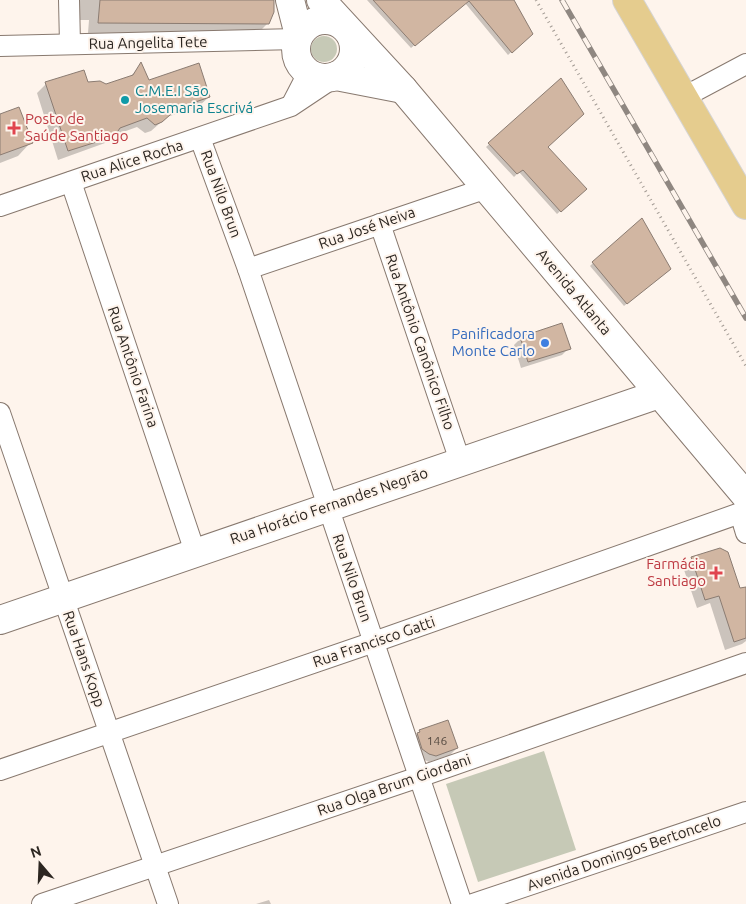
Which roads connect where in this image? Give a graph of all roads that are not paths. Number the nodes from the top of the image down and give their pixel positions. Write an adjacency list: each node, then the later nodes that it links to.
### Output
1 (69, 0): 7 (street)
2 (290, 0): 6 (street)
3 (321, 0): 5 (street, Avenida Atlanta)
4 (627, 0): 13 (main road)
5 (346, 28): 6 (street); 11 (street); 12 (street, Avenida Atlanta)
6 (298, 37): 7 (street, Rua Angelita Tete); 10 (street)
7 (70, 44): 8 (street, Rua Angelita Tete)
8 (0, 46)
9 (744, 70): 13 (street)
10 (308, 73): 11 (street); 14 (street)
11 (336, 76): 12 (street); 14 (street, Rua Alice Rocha)
12 (403, 89): 17 (street, Avenida Atlanta)
13 (684, 97): 18 (main road)
14 (291, 106): 15 (street, Rua Alice Rocha)
15 (200, 138): 16 (street, Rua Alice Rocha); 21 (street, Rua Nilo Brun)
16 (71, 182): 19 (street, Rua Alice Rocha); 28 (street, Rua Antônio Farina)
17 (487, 188): 20 (street, Rua José Neiva); 22 (street, Avenida Atlanta)
18 (746, 205)
19 (0, 206)
20 (380, 224): 21 (street, Rua José Neiva); 24 (street, Rua Antônio Canônico Filho)
21 (248, 269): 25 (street, Rua Nilo Brun)
22 (659, 394): 24 (street, Rua Horácio Fernandes Negrão); 26 (street, Avenida Atlanta)
23 (0, 413): 29 (street, Rua Hans Kopp)
24 (460, 461): 25 (street, Rua Horácio Fernandes Negrão)
25 (328, 506): 28 (street, Rua Horácio Fernandes Negrão); 31 (street, Rua Nilo Brun)
26 (744, 507): 27 (street); 31 (street, Rua Francisco Gatti)
27 (746, 533)
28 (195, 552): 29 (street, Rua Horácio Fernandes Negrão)
29 (63, 599): 30 (street, Rua Horácio Fernandes Negrão); 33 (street, Rua Hans Kopp)
30 (0, 620)
31 (374, 642): 33 (street, Rua Francisco Gatti); 35 (street, Rua Nilo Brun)
32 (746, 663): 35 (street, Rua Olga Brum Giordani)
33 (109, 733): 34 (street, Rua Francisco Gatti); 37 (street, Rua Hans Kopp)
34 (0, 770)
35 (419, 776): 37 (street, Rua Olga Brum Giordani); 40 (street, Rua Nilo Brun)
36 (746, 812): 41 (street, Avenida Domingos Bertoncelo)
37 (155, 866): 38 (street, Rua Olga Brum Giordani); 39 (street, Rua Hans Kopp)
38 (42, 904)
39 (168, 904)
40 (462, 904)
41 (473, 904)

